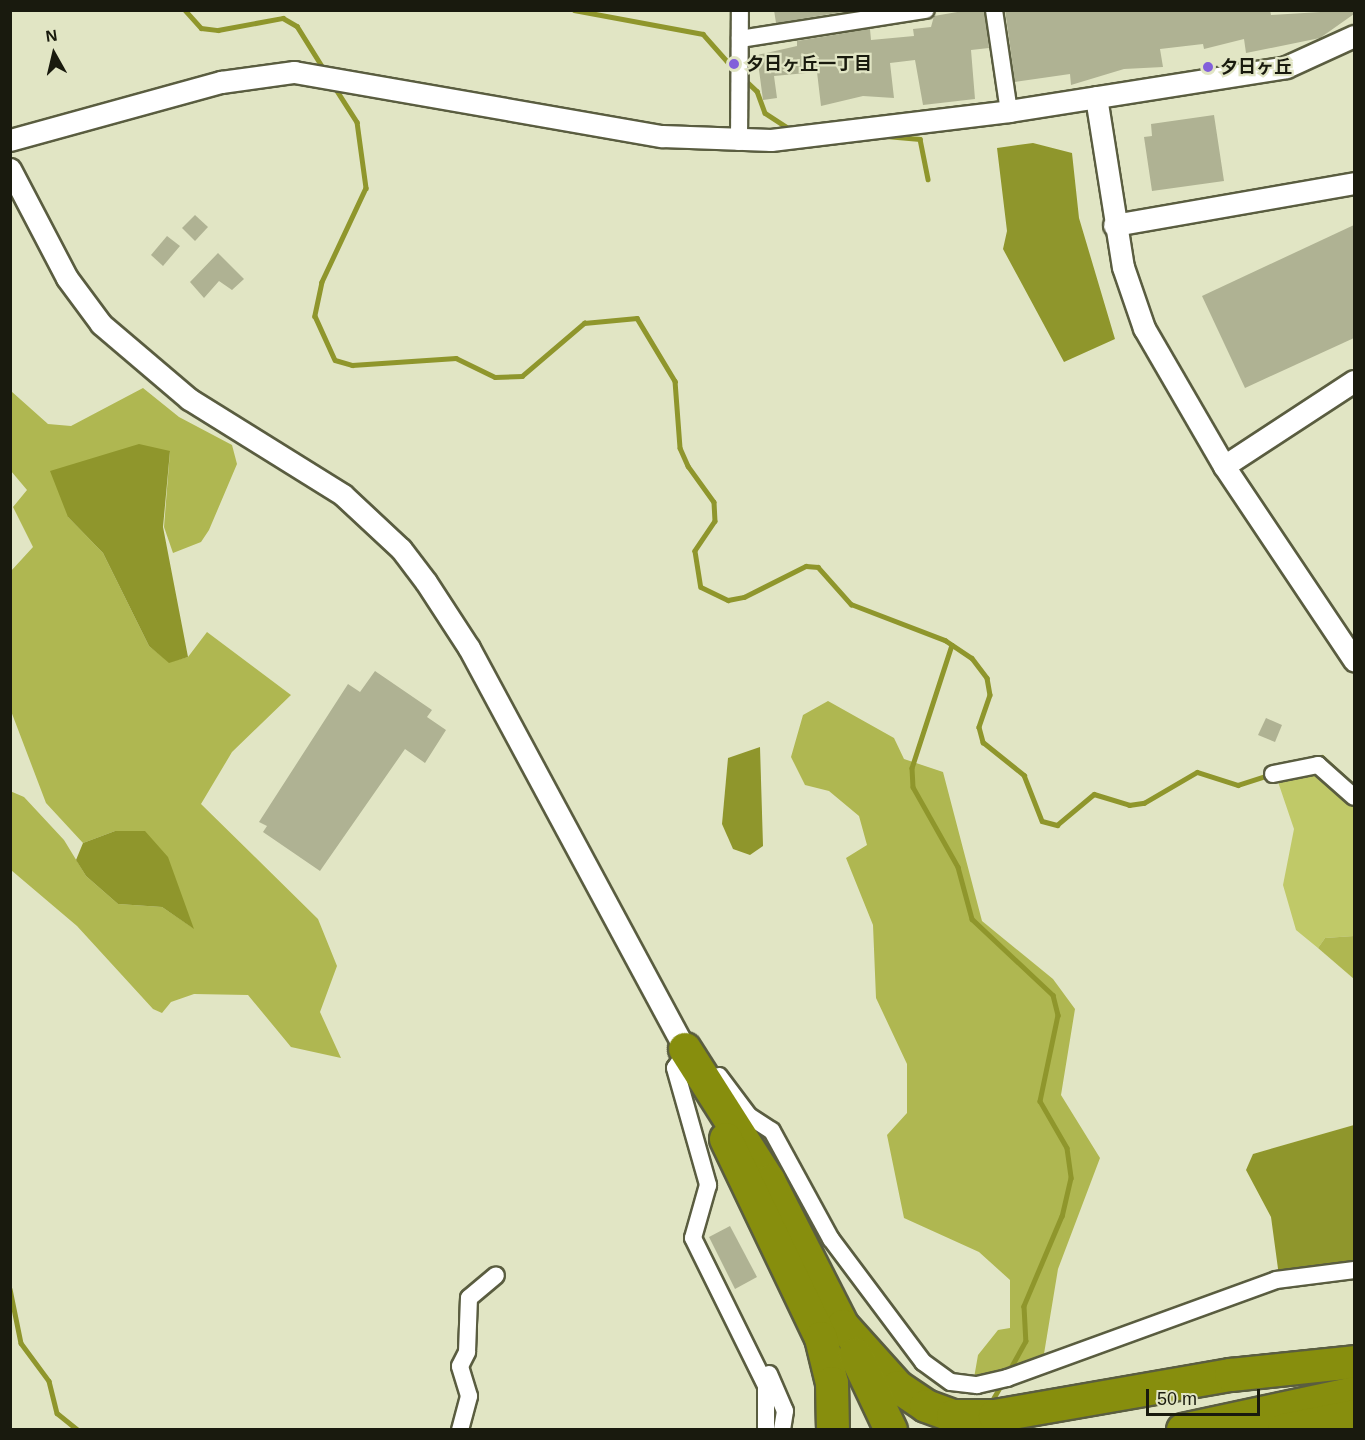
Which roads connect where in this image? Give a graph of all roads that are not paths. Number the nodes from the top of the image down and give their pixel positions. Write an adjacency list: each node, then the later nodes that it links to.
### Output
1 (740, 10): 5 (street)
2 (926, 10): 5 (street)
3 (994, 10): 7 (street)
4 (1354, 36): 6 (street)
5 (740, 39): 9 (street)
6 (1096, 97): 7 (street); 12 (street)
7 (1009, 111): 9 (street)
8 (10, 140): 9 (street)
9 (739, 142)
10 (10, 169): 18 (street)
11 (1354, 183): 12 (street)
12 (1114, 225): 14 (street)
13 (1354, 381): 14 (street)
14 (1224, 466): 15 (street)
15 (1354, 660)
16 (1273, 774): 17 (street)
17 (1354, 797)
18 (690, 1057): 19 (street); 21 (highway); 22 (street)
19 (1354, 1270)
20 (496, 1275): 26 (street)
21 (832, 1332): 23 (highway); 29 (highway); 30 (highway); 31 (highway)
22 (750, 1356): 27 (street); 28 (street)
23 (1354, 1362)
24 (1354, 1393): 32 (highway)
25 (1354, 1416): 33 (highway)
26 (460, 1430)
27 (766, 1430)
28 (782, 1430)
29 (833, 1430)
30 (875, 1430)
31 (891, 1430)
32 (1183, 1430)
33 (1284, 1430)

